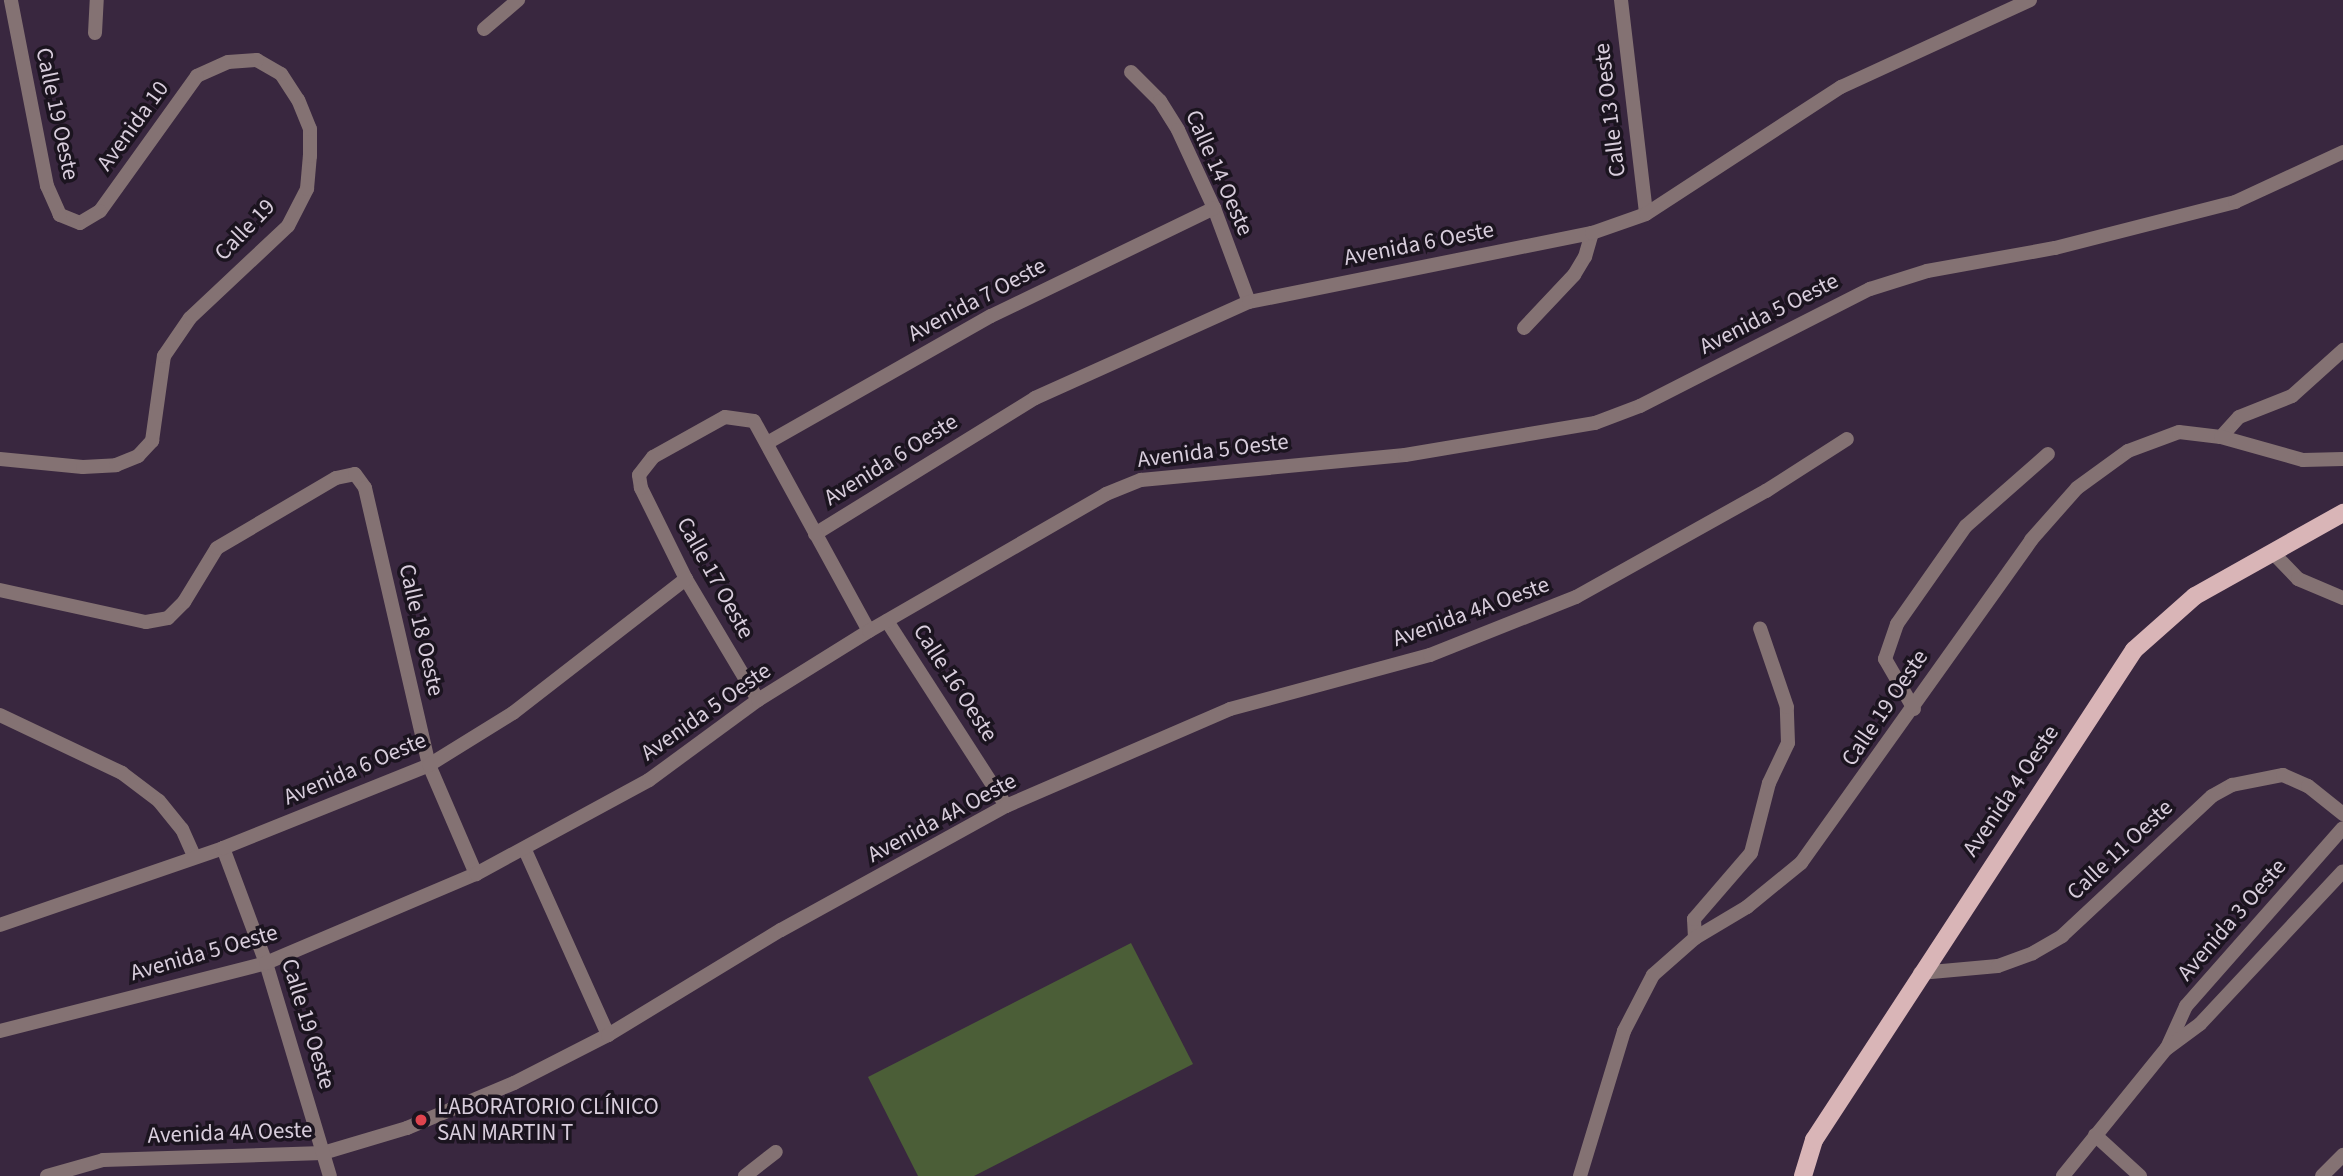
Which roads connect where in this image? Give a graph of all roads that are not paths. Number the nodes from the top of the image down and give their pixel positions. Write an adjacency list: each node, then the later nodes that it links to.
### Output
1 (11, 0): 13 (street, Calle 19 Oeste)
2 (97, 0): 7 (street)
3 (519, 0): 6 (street)
4 (1620, 0): 12 (street, Calle 13 Oeste)
5 (2030, 0): 12 (street, Avenida 6 Oeste)
6 (484, 29)
7 (95, 33)
8 (228, 62): 13 (street, Avenida 10); 22 (street, Calle 19)
9 (1131, 72): 11 (street, Calle 14 Oeste)
10 (2343, 152): 30 (street, Avenida 5 Oeste)
11 (1214, 208): 15 (street, Calle 14 Oeste); 20 (street, Avenida 7 Oeste)
12 (1646, 214): 14 (street, Avenida 6 Oeste)
13 (80, 223)
14 (1592, 233): 15 (street, Avenida 6 Oeste); 16 (street)
15 (1249, 302): 25 (street, Avenida 6 Oeste)
16 (1524, 328)
17 (2343, 350): 18 (street)
18 (2221, 437): 23 (street, Calle 19 Oeste); 34 (street, Calle 19 Oeste)
19 (1846, 439): 37 (street, Avenida 4A Oeste)
20 (767, 443): 25 (street); 27 (street, Calle 17 Oeste)
21 (2048, 454): 34 (street)
22 (0, 459)
23 (2343, 459)
24 (2343, 513): 26 (main road, Avenida 4 Oeste)
25 (815, 534): 32 (street)
26 (2274, 554): 29 (street); 48 (main road, Avenida 4 Oeste)
27 (686, 579): 33 (street, Calle 17 Oeste); 36 (street, Avenida 6 Oeste)
28 (0, 590): 36 (street, Calle 18 Oeste)
29 (2343, 598)
30 (887, 621): 32 (street, Avenida 5 Oeste); 37 (street, Calle 16 Oeste)
31 (1759, 628): 46 (street)
32 (869, 631): 33 (street, Avenida 5 Oeste)
33 (758, 701): 41 (street, Avenida 5 Oeste)
34 (1914, 709): 46 (street, Calle 19 Oeste)
35 (0, 715): 42 (street)
36 (429, 765): 40 (street, Avenida 6 Oeste); 44 (street, Calle 18 Oeste)
37 (1006, 806): 50 (street, Avenida 4A Oeste)
38 (2343, 814): 48 (street, Calle 11 Oeste)
39 (2343, 828): 51 (street, Avenida 3 Oeste)
40 (223, 848): 42 (street, Avenida 6 Oeste); 47 (street, Calle 19 Oeste)
41 (525, 850): 44 (street, Avenida 5 Oeste); 50 (street)
42 (194, 856): 45 (street, Avenida 6 Oeste)
43 (2343, 871): 51 (street, Avenida 3 Oeste)
44 (477, 874): 47 (street, Avenida 5 Oeste)
45 (0, 925)
46 (1695, 938): 59 (street, Calle 19 Oeste)
47 (266, 963): 49 (street, Avenida 5 Oeste); 54 (street, Calle 19 Oeste)
48 (1920, 973): 60 (main road, Avenida 4 Oeste)
49 (0, 1031)
50 (608, 1035): 54 (street, Avenida 4A Oeste)
51 (2166, 1049): 52 (street, Avenida 3 Oeste)
52 (2095, 1135): 61 (street, Avenida 3 Oeste); 62 (street)
53 (776, 1152): 58 (street)
54 (323, 1153): 56 (street, Avenida 4A Oeste); 57 (street, Calle 19 Oeste)
55 (2343, 1155): 63 (street)
56 (47, 1176)
57 (330, 1176)
58 (745, 1176)
59 (1580, 1176)
60 (1804, 1176)
61 (2063, 1176)
62 (2140, 1176)
63 (2322, 1176)

